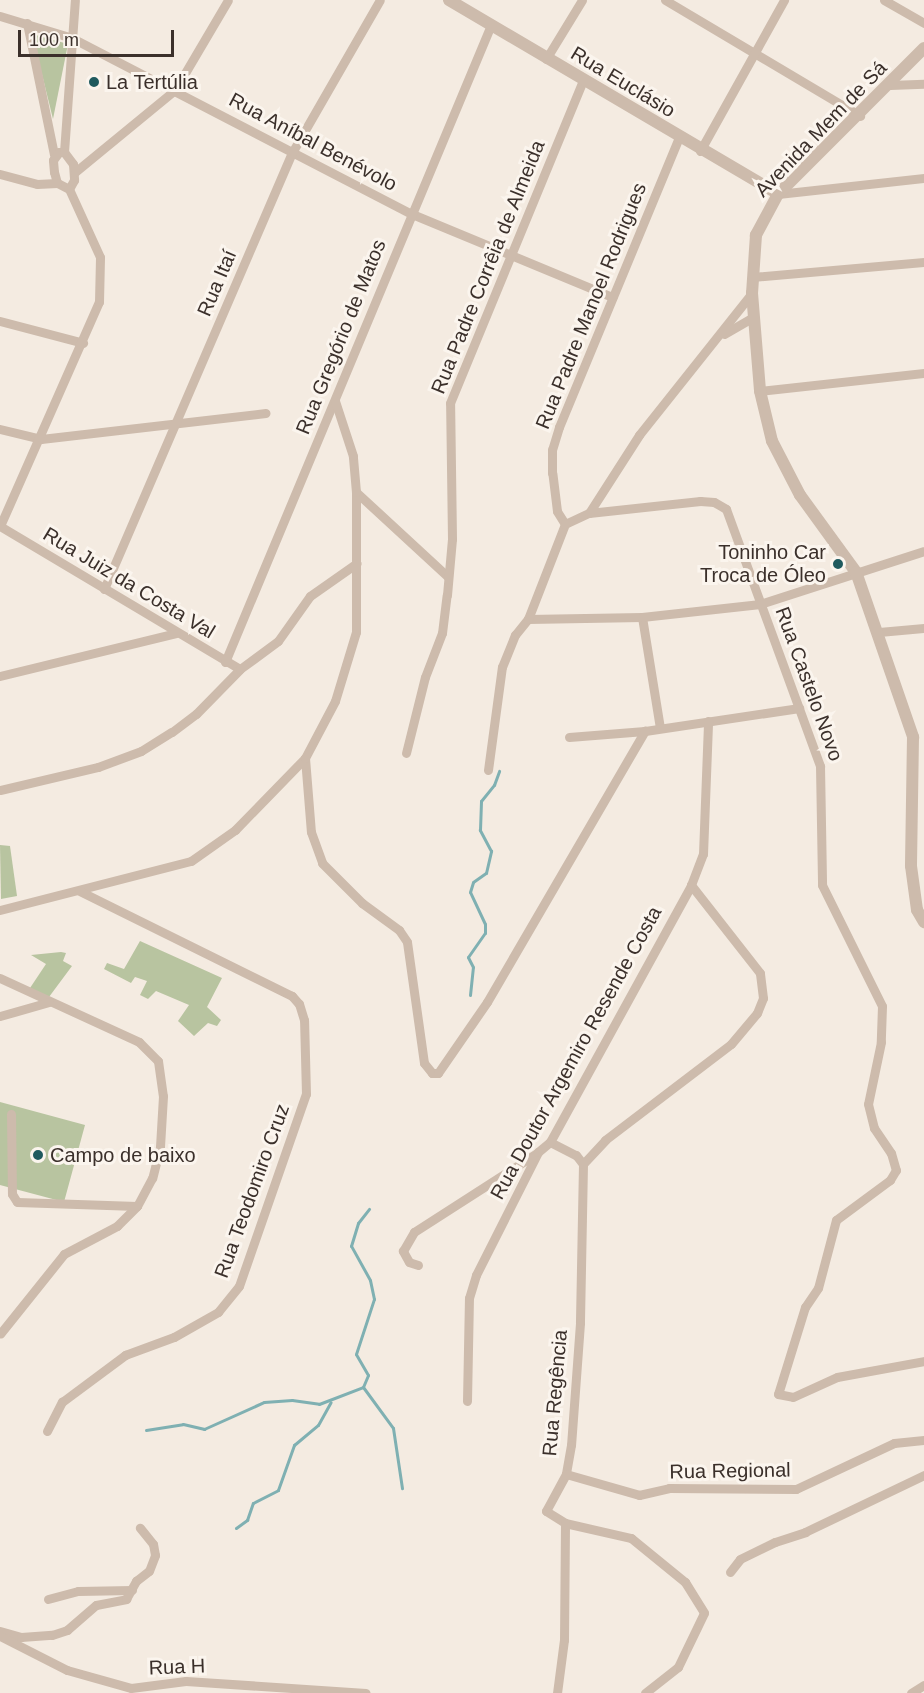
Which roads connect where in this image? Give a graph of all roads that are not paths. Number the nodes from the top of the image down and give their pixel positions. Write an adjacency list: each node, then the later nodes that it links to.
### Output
1 (75, 0): 13 (street)
2 (228, 0): 20 (street)
3 (380, 0): 23 (street, Rua Itaí)
4 (449, 0): 12 (street, Rua Euclásio)
5 (582, 0): 16 (street)
6 (665, 0): 15 (street)
7 (784, 0): 15 (street)
8 (884, 0): 11 (street)
9 (0, 16): 10 (street, Rua Aníbal Benévolo)
10 (27, 23): 13 (street, Rua Aníbal Benévolo); 26 (street)
11 (924, 23)
12 (491, 26): 16 (street, Rua Euclásio); 33 (street, Rua Gregório de Matos)
13 (72, 38): 20 (street, Rua Aníbal Benévolo); 25 (street)
14 (924, 48): 19 (street, Avenida Mem de Sá)
15 (752, 54): 21 (street); 24 (street)
16 (546, 59): 17 (street, Rua Euclásio)
17 (583, 81): 22 (street, Rua Euclásio); 34 (street, Rua Padre Corrêia de Almeida)
18 (924, 84): 19 (street)
19 (890, 85): 21 (street, Avenida Mem de Sá)
20 (175, 90): 23 (street, Rua Aníbal Benévolo); 27 (street)
21 (860, 116): 32 (street, Avenida Mem de Sá)
22 (679, 138): 24 (street, Rua Euclásio); 38 (street, Rua Padre Manoel Rodrigues)
23 (293, 151): 33 (street, Rua Aníbal Benévolo); 47 (street, Rua Itaí)
24 (700, 151): 32 (street, Rua Euclásio)
25 (64, 152): 26 (street); 27 (street)
26 (54, 154): 30 (street)
27 (75, 172): 31 (street)
28 (0, 174): 30 (street)
29 (924, 178): 32 (street)
30 (57, 183): 31 (street)
31 (69, 189): 42 (street)
32 (778, 194): 36 (street, Avenida Mem de Sá)
33 (412, 214): 34 (street, Rua Aníbal Benévolo); 45 (street, Rua Gregório de Matos)
34 (513, 255): 38 (street, Rua Aníbal Benévolo); 57 (street, Rua Padre Corrêia de Almeida)
35 (924, 262): 36 (street)
36 (752, 277): 37 (street, Avenida Mem de Sá)
37 (752, 293): 39 (street, Avenida Mem de Sá); 41 (street)
38 (612, 297): 52 (street, Rua Padre Manoel Rodrigues)
39 (752, 318): 41 (street); 44 (street, Avenida Mem de Sá)
40 (0, 321): 42 (street)
41 (720, 337): 51 (street)
42 (83, 343): 49 (street)
43 (924, 373): 44 (street)
44 (760, 391): 56 (street, Avenida Mem de Sá)
45 (335, 401): 50 (street); 65 (street, Rua Gregório de Matos)
46 (265, 413): 47 (street)
47 (175, 425): 49 (street); 58 (street, Rua Itaí)
48 (0, 429): 49 (street)
49 (41, 439): 53 (street)
50 (356, 492): 55 (street); 57 (street)
51 (589, 513): 52 (street); 59 (street, Rua Castelo Novo)
52 (565, 524): 61 (street)
53 (0, 526): 58 (street, Rua Juiz da Costa Val)
54 (924, 551): 56 (street)
55 (357, 563): 66 (street); 74 (street)
56 (856, 572): 59 (street); 63 (street, Avenida Mem de Sá)
57 (448, 578): 73 (street, Rua Padre Corrêia de Almeida)
58 (104, 589): 64 (street, Rua Juiz da Costa Val)
59 (760, 604): 60 (street); 68 (street, Rua Castelo Novo)
60 (642, 616): 61 (street); 70 (street)
61 (528, 619): 75 (street)
62 (924, 628): 63 (street)
63 (879, 632): 80 (street, Avenida Mem de Sá)
64 (176, 633): 65 (street, Rua Juiz da Costa Val); 67 (street)
65 (225, 662): 66 (street, Rua Juiz da Costa Val)
66 (240, 669): 76 (street)
67 (0, 676)
68 (799, 708): 69 (street); 91 (street, Rua Castelo Novo)
69 (708, 721): 70 (street); 77 (street, Rua Doutor Argemiro Resende Costa)
70 (660, 728): 71 (street)
71 (645, 731): 72 (street); 74 (street)
72 (569, 737)
73 (406, 753)
74 (305, 758): 78 (street)
75 (488, 770)
76 (0, 790)
77 (691, 885): 85 (street, Rua Doutor Argemiro Resende Costa); 87 (street)
78 (80, 891): 79 (street); 93 (street, Rua Teodomiro Cruz)
79 (0, 910)
80 (924, 922)
81 (0, 978): 82 (street)
82 (49, 1002): 83 (street); 88 (street)
83 (0, 1016)
84 (10, 1114): 88 (street)
85 (550, 1142): 86 (street, Rua Doutor Argemiro Resende Costa); 87 (street)
86 (538, 1152): 89 (street); 92 (street, Rua Doutor Argemiro Resende Costa)
87 (584, 1164): 95 (street, Rua Regência)
88 (137, 1206): 90 (street)
89 (418, 1264)
90 (0, 1334)
91 (924, 1361)
92 (467, 1401)
93 (46, 1431)
94 (924, 1440): 95 (street, Rua Regional)
95 (566, 1474): 97 (street, Rua Regência)
96 (924, 1476): 99 (street)
97 (565, 1523): 106 (street); 107 (street)
98 (140, 1528): 100 (street)
99 (730, 1572)
100 (132, 1590): 101 (street); 102 (street)
101 (48, 1599)
102 (0, 1631)
103 (0, 1636): 105 (street, Rua H)
104 (924, 1685): 108 (street)
105 (366, 1693)
106 (557, 1693)
107 (645, 1693)
108 (911, 1693)

